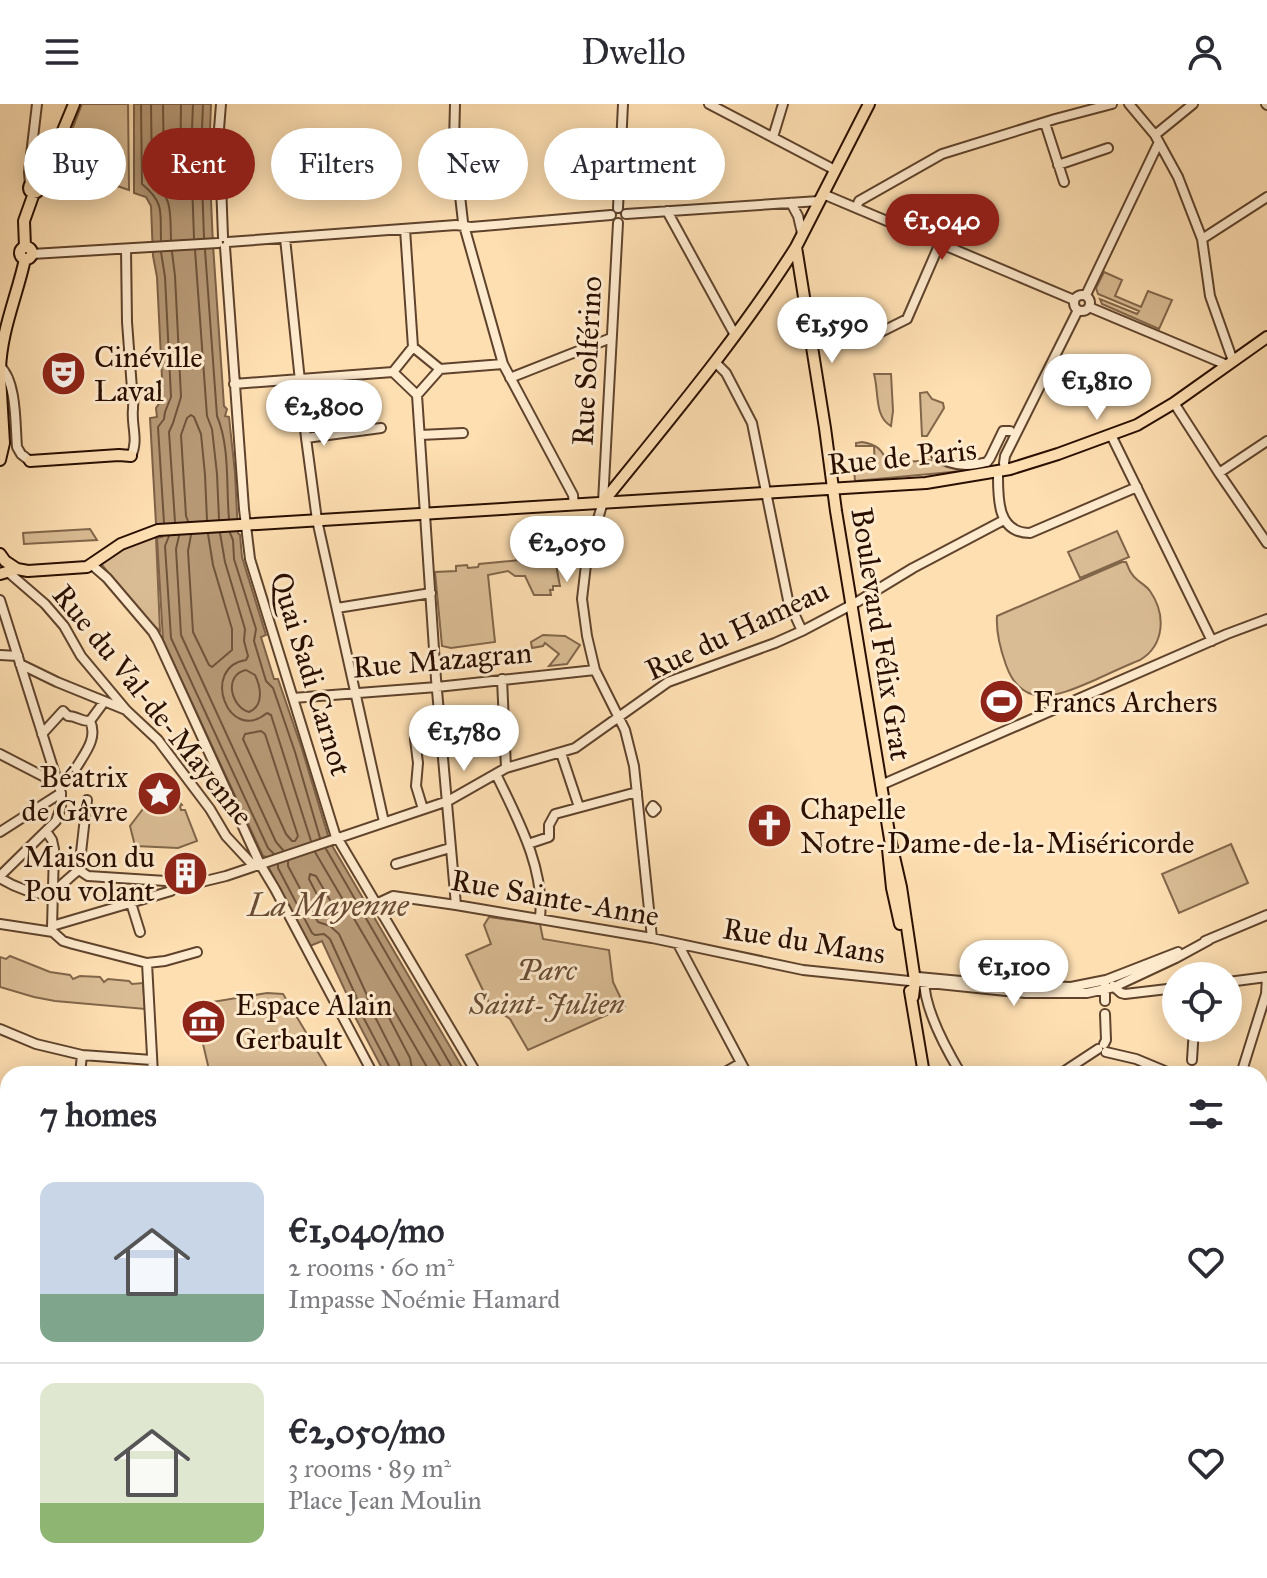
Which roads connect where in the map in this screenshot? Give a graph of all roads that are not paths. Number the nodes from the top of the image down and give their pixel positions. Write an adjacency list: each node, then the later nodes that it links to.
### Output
1 (37, 104): 13 (street)
2 (74, 104): 14 (main road)
3 (221, 104): 35 (street, Quai Sadi Carnot)
4 (455, 104): 30 (street)
5 (623, 104): 25 (street)
6 (709, 104): 15 (street)
7 (783, 104): 15 (street)
8 (869, 104): 19 (main road)
9 (1112, 104): 12 (street)
10 (1129, 104): 16 (street)
11 (1193, 104): 16 (street)
12 (1045, 123): 18 (street); 26 (street)
13 (34, 128)
14 (64, 128)
15 (773, 137): 19 (street)
16 (1157, 139): 34 (street); 41 (street)
17 (1108, 148): 18 (street)
18 (1058, 165): 20 (street)
19 (835, 170): 22 (main road)
20 (1064, 182)
21 (1267, 197): 34 (street)
22 (821, 198): 24 (street); 26 (street); 32 (main road)
23 (30, 200): 39 (main road)
24 (791, 203): 27 (street); 32 (street)
25 (618, 208): 28 (street); 29 (street)
26 (856, 208): 36 (street)
27 (667, 211): 28 (street); 46 (street)
28 (626, 214): 29 (street)
29 (614, 219): 30 (street); 48 (street, Rue Solférino)
30 (464, 226): 31 (street); 55 (street)
31 (405, 229): 33 (street); 50 (street)
32 (802, 233): 37 (main road)
33 (285, 238): 35 (street); 60 (street)
34 (1202, 239): 51 (street)
35 (224, 242): 38 (street); 61 (street, Quai Sadi Carnot)
36 (940, 243): 43 (street); 49 (street)
37 (796, 247): 40 (main road); 42 (main road, Boulevard Félix Grat)
38 (126, 249): 39 (street); 72 (street)
39 (27, 253): 57 (main road)
40 (783, 267): 42 (main road); 46 (main road)
41 (1086, 295): 43 (street); 44 (street)
42 (804, 298): 78 (main road, Boulevard Félix Grat)
43 (1074, 300): 45 (street)
44 (1089, 307): 45 (street); 52 (street)
45 (1078, 310): 75 (street)
46 (735, 335): 53 (main road)
47 (1267, 337): 54 (main road, Rue de Paris)
48 (611, 338): 59 (street); 80 (street, Rue Solférino)
49 (869, 338)
50 (413, 347): 56 (street); 58 (street)
51 (1229, 348): 52 (street); 54 (street)
52 (1216, 360): 54 (street)
53 (715, 362): 79 (street); 80 (main road)
54 (1230, 363): 63 (main road, Rue de Paris)
55 (503, 364): 56 (street); 59 (street)
56 (440, 369): 62 (street)
57 (0, 370): 73 (main road); 74 (street)
58 (393, 372): 60 (street); 62 (street)
59 (510, 378): 81 (street)
60 (300, 379): 61 (street); 69 (street)
61 (234, 384): 85 (street, Quai Sadi Carnot)
62 (417, 395): 67 (street)
63 (1174, 403): 68 (main road, Rue de Paris); 76 (street)
64 (381, 428): 69 (street)
65 (1010, 431): 71 (street)
66 (463, 433): 67 (street)
67 (420, 435): 82 (street)
68 (1111, 435): 75 (main road, Rue de Paris); 77 (street)
69 (306, 438): 83 (street)
70 (1265, 446): 76 (street)
71 (936, 455)
72 (130, 456): 74 (main road)
73 (0, 460)
74 (30, 461)
75 (1002, 470): 78 (main road, Rue de Paris); 84 (street)
76 (1219, 473): 86 (street)
77 (1137, 487): 84 (street); 96 (street)
78 (833, 489): 79 (main road, Rue de Paris); 92 (main road, Boulevard Félix Grat)
79 (764, 492): 80 (main road, Rue de Paris); 95 (street)
80 (603, 502): 81 (main road, Rue de Paris); 99 (street, Rue Solférino)
81 (574, 505): 82 (main road, Rue de Paris)
82 (426, 514): 83 (main road, Rue de Paris); 90 (street)
83 (317, 520): 85 (main road, Rue de Paris); 93 (street)
84 (1004, 520): 92 (street, Rue du Hameau)
85 (246, 524): 88 (main road, Rue de Paris); 104 (street, Quai Sadi Carnot)
86 (1267, 543)
87 (0, 554): 89 (main road)
88 (92, 565): 89 (main road); 130 (street)
89 (9, 572): 105 (street, Rue du Val-de-Mayenne)
90 (431, 593): 93 (street); 102 (street)
91 (0, 600): 98 (street)
92 (852, 604): 95 (street, Rue du Hameau); 115 (main road, Boulevard Félix Grat)
93 (337, 608): 103 (street)
94 (1267, 619): 96 (street)
95 (802, 631): 106 (street, Rue du Hameau)
96 (1212, 641): 115 (street)
97 (0, 655): 98 (street)
98 (19, 660): 105 (street); 108 (street)
99 (595, 670): 100 (street, Rue Mazagran); 106 (street, Rue Solférino)
100 (502, 679): 102 (street, Rue Mazagran); 113 (street)
101 (120, 686): 105 (street)
102 (437, 687): 103 (street, Rue Mazagran); 119 (street)
103 (355, 692): 104 (street, Rue Mazagran); 124 (street)
104 (293, 698): 127 (street, Quai Sadi Carnot)
105 (110, 701): 107 (street); 130 (street, Rue du Val-de-Mayenne)
106 (619, 717): 110 (street, Rue du Hameau); 117 (street, Rue Solférino)
107 (90, 721): 108 (street); 112 (street)
108 (42, 734): 116 (street)
109 (415, 739): 121 (street)
110 (561, 753): 113 (street, Rue du Hameau); 120 (street)
111 (0, 754): 116 (street)
112 (76, 768)
113 (506, 768): 114 (street, Rue du Hameau)
114 (496, 774): 119 (street, Rue du Hameau); 128 (street)
115 (881, 785): 149 (main road, Boulevard Félix Grat)
116 (59, 789): 125 (street); 126 (street)
117 (637, 792): 120 (street); 123 (street, Rue Solférino)
118 (87, 800): 132 (street)
119 (448, 801): 121 (street, Rue du Hameau); 129 (street)
120 (579, 807): 128 (street)
121 (423, 809): 124 (street, Rue du Hameau)
122 (651, 809): 123 (street)
123 (639, 811): 144 (street, Rue Solférino)
124 (384, 822): 127 (street, Rue du Hameau)
125 (46, 831): 133 (street); 135 (street)
126 (0, 832)
127 (337, 837): 130 (street, Rue du Hameau); 137 (street, Quai Sadi Carnot)
128 (528, 844): 140 (street)
129 (450, 848): 131 (street); 138 (street)
130 (260, 864): 134 (street, Rue du Hameau); 164 (street)
131 (396, 864)
132 (79, 870): 134 (street); 135 (street)
133 (0, 877): 135 (street)
134 (177, 882): 136 (street)
135 (52, 892): 142 (street)
136 (131, 903): 142 (street); 143 (street)
137 (378, 903): 138 (street, Rue Sainte-Anne); 165 (street, Quai Sadi Carnot)
138 (456, 905): 140 (street, Rue Sainte-Anne)
139 (1267, 915): 151 (street)
140 (540, 918): 144 (street, Rue Sainte-Anne)
141 (0, 924): 142 (street)
142 (52, 929): 147 (street)
143 (140, 932)
144 (652, 938): 145 (street, Rue Sainte-Anne)
145 (678, 944): 149 (street, Rue du Mans); 161 (street)
146 (197, 952): 147 (street)
147 (147, 963): 159 (street)
148 (1267, 977): 150 (street); 172 (street)
149 (916, 979): 151 (street, Rue du Mans); 168 (main road, Boulevard Félix Grat); 169 (street)
150 (1242, 980)
151 (1108, 986): 152 (street); 153 (street)
152 (1162, 990)
153 (1105, 1001)
154 (1105, 1014): 157 (street)
155 (0, 1029): 158 (street)
156 (1193, 1042): 160 (street)
157 (1103, 1048): 170 (street); 171 (street)
158 (82, 1055): 159 (street); 162 (street)
159 (152, 1060): 163 (street)
160 (1192, 1060)
161 (741, 1063): 166 (street); 167 (street)
162 (81, 1066)
163 (152, 1066)
164 (369, 1066)
165 (472, 1066)
166 (736, 1066)
167 (743, 1066)
168 (923, 1066)
169 (957, 1066)
170 (1073, 1066)
171 (1153, 1066)
172 (1244, 1066)

